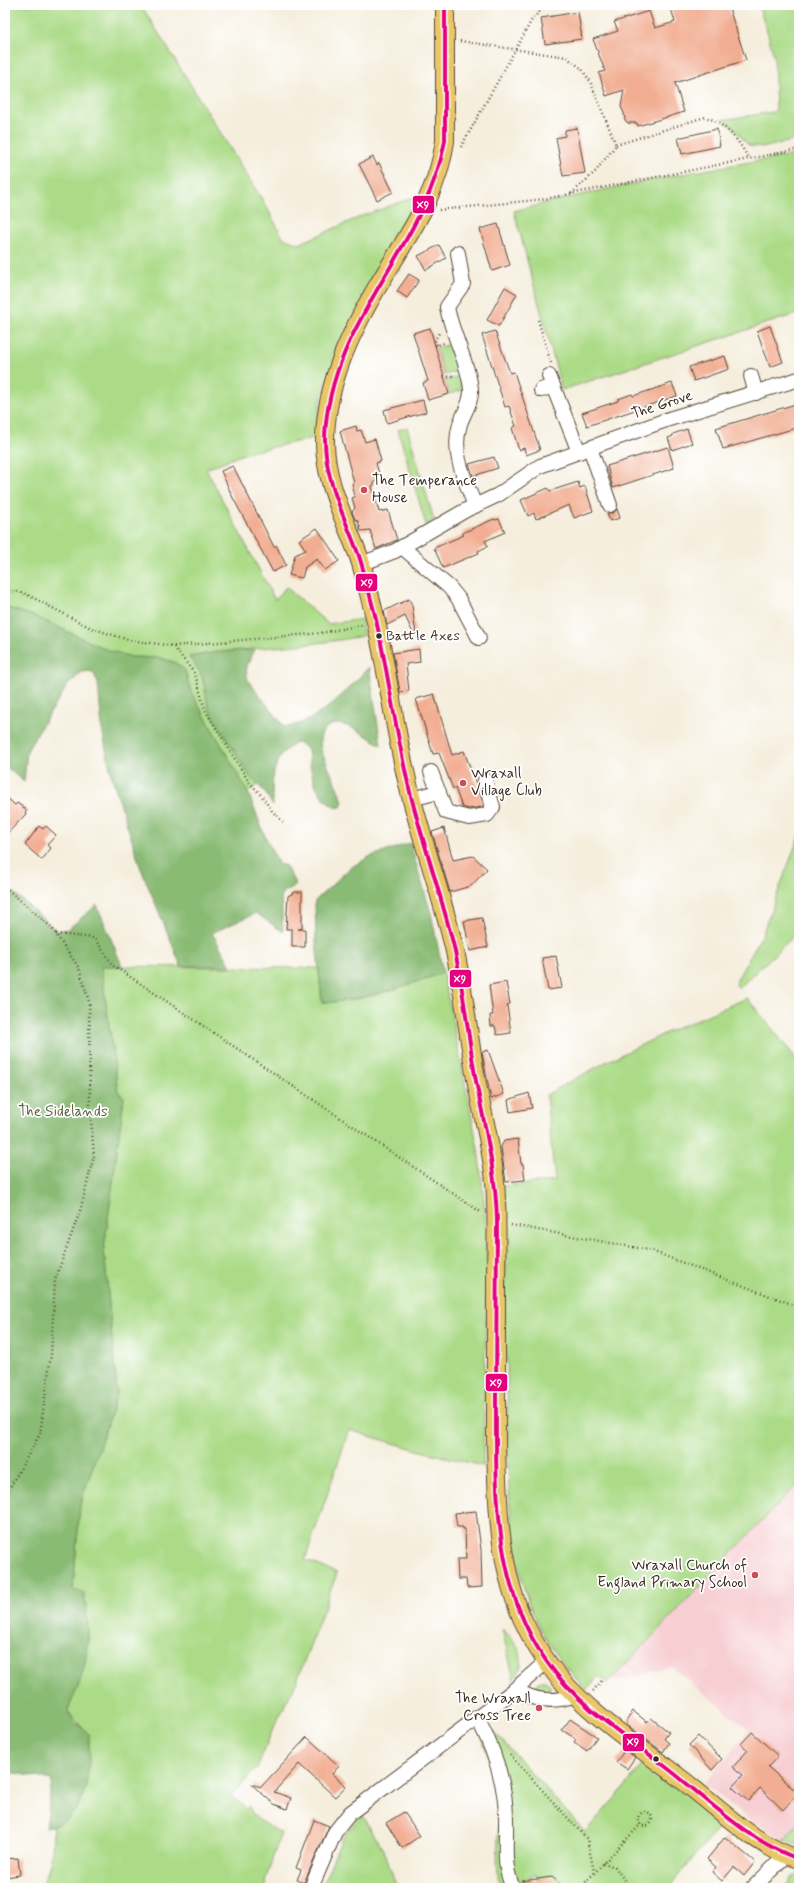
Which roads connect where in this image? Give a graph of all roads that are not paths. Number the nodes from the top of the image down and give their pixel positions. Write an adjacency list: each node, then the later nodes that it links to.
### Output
1 (445, 5): 11 (main road)
2 (458, 252): 9 (street)
3 (750, 376): 6 (street)
4 (799, 379): 6 (street, The Grove)
5 (548, 384): 7 (street)
6 (756, 393): 7 (street, The Grove)
7 (584, 450): 8 (street); 9 (street, The Grove)
8 (610, 505)
9 (475, 506): 10 (street, The Grove)
10 (402, 547): 11 (street, The Grove); 12 (street)
11 (361, 564): 16 (main road)
12 (479, 638)
13 (431, 772): 15 (street)
14 (485, 780): 15 (street)
15 (439, 792): 16 (street)
16 (411, 798): 17 (main road)
17 (547, 1661): 18 (street); 19 (main road)
18 (515, 1689): 19 (street); 20 (street)
19 (576, 1695): 21 (main road)
20 (477, 1717): 22 (street); 23 (street)
21 (792, 1857): 24 (street)
22 (311, 1888)
23 (513, 1888)
24 (753, 1888)

